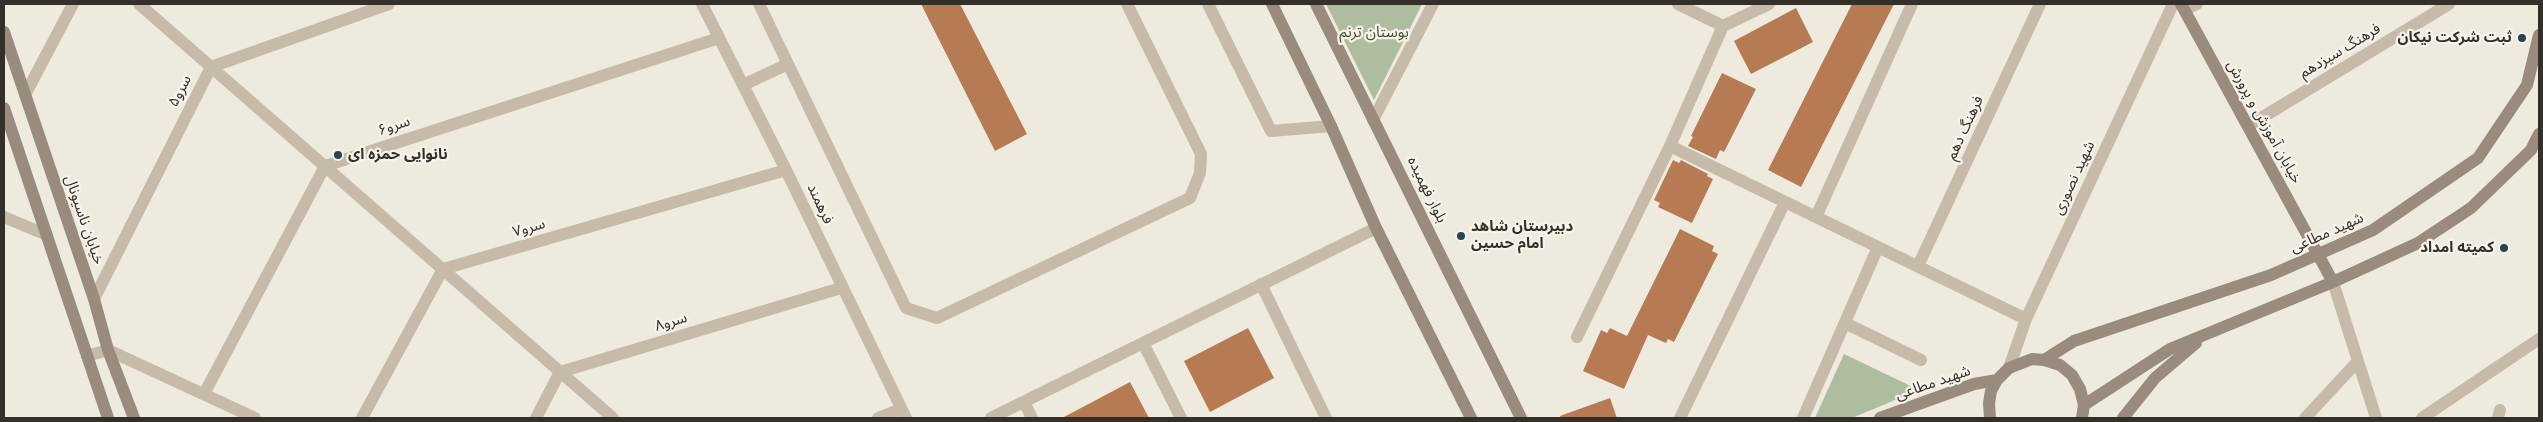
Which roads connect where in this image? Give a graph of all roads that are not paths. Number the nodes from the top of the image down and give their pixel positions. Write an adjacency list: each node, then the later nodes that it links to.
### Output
1 (73, 4): 26 (street)
2 (139, 4): 24 (street)
3 (389, 4): 24 (street, سرو۵)
4 (702, 4): 22 (street, فرهمند)
5 (759, 4): 23 (street)
6 (1127, 4): 23 (street)
7 (1208, 4): 29 (street)
8 (1272, 4): 29 (street)
9 (1316, 4): 28 (street, بلوار فهمیده)
10 (1433, 4): 28 (street)
11 (1678, 4): 19 (street)
12 (1769, 4): 19 (street)
13 (1912, 4): 37 (street)
14 (2040, 4): 42 (street, فرهنگ دهم)
15 (2173, 4): 48 (street, شهید نصوری)
16 (2196, 4): 18 (street)
17 (2449, 4): 30 (street, فرهنگ سیزدهم)
18 (2183, 7): 30 (street, خیابان آموزش و پرورش)
19 (1723, 26): 32 (street)
20 (4, 32): 26 (street, خیابان ناسیونال)
21 (2539, 34): 41 (street, شهید مطاعی)
22 (719, 38): 25 (street, فرهمند); 33 (street, سرو۶)
23 (788, 64): 25 (street)
24 (211, 67): 33 (street); 47 (street, سرو۵)
25 (743, 85): 34 (street, فرهمند)
26 (25, 94): 47 (street, خیابان ناسیونال)
27 (4, 108): 39 (street)
28 (1373, 120): 78 (street, بلوار فهمیده)
29 (1331, 126): 38 (street)
30 (2248, 126): 41 (street, خیابان آموزش و پرورش)
31 (2539, 134): 44 (street)
32 (1670, 146): 35 (street); 51 (street)
33 (324, 166): 43 (street); 62 (street)
34 (786, 170): 43 (street, سرو۷); 46 (street, فرهمند)
35 (1784, 202): 37 (street); 79 (street)
36 (4, 217): 39 (street)
37 (1816, 217): 40 (street)
38 (1376, 228): 45 (street); 77 (street)
39 (47, 235): 55 (street)
40 (1878, 247): 42 (street); 49 (street)
41 (2318, 255): 44 (street, خیابان آموزش و پرورش); 57 (street, شهید مطاعی)
42 (1918, 266): 48 (street)
43 (443, 269): 60 (street); 69 (street)
44 (2333, 282): 50 (street); 58 (street)
45 (1261, 284): 53 (street); 76 (street)
46 (841, 288): 60 (street, سرو۸); 65 (street, فرهمند)
47 (94, 300): 54 (street, خیابان ناسیونال)
48 (2026, 319): 59 (street, شهید نصوری)
49 (1845, 322): 56 (street); 80 (street)
50 (2212, 332): 64 (street); 84 (street)
51 (1577, 337)
52 (2539, 339): 87 (street)
53 (1143, 343): 63 (street); 75 (street)
54 (108, 350): 55 (street); 62 (street); 67 (street, خیابان ناسیونال)
55 (88, 356): 66 (street)
56 (1921, 360)
57 (2044, 360): 59 (street); 64 (street)
58 (2358, 361): 85 (street); 86 (street)
59 (2009, 368): 61 (street)
60 (560, 372): 70 (street); 71 (street)
61 (1997, 380): 81 (street, شهید مطاعی); 82 (street)
62 (204, 394): 68 (street)
63 (1024, 402): 73 (street); 74 (street)
64 (2084, 405): 83 (street)
65 (904, 414): 72 (street)
66 (108, 418)
67 (134, 418)
68 (255, 418)
69 (362, 418)
70 (536, 418)
71 (613, 418)
72 (878, 418)
73 (991, 418)
74 (1032, 418)
75 (1181, 418)
76 (1326, 418)
77 (1471, 418)
78 (1521, 418)
79 (1680, 418)
80 (1803, 418)
81 (1880, 418)
82 (1990, 418)
83 (2082, 418)
84 (2123, 418)
85 (2305, 418)
86 (2376, 418)
87 (2422, 418)

